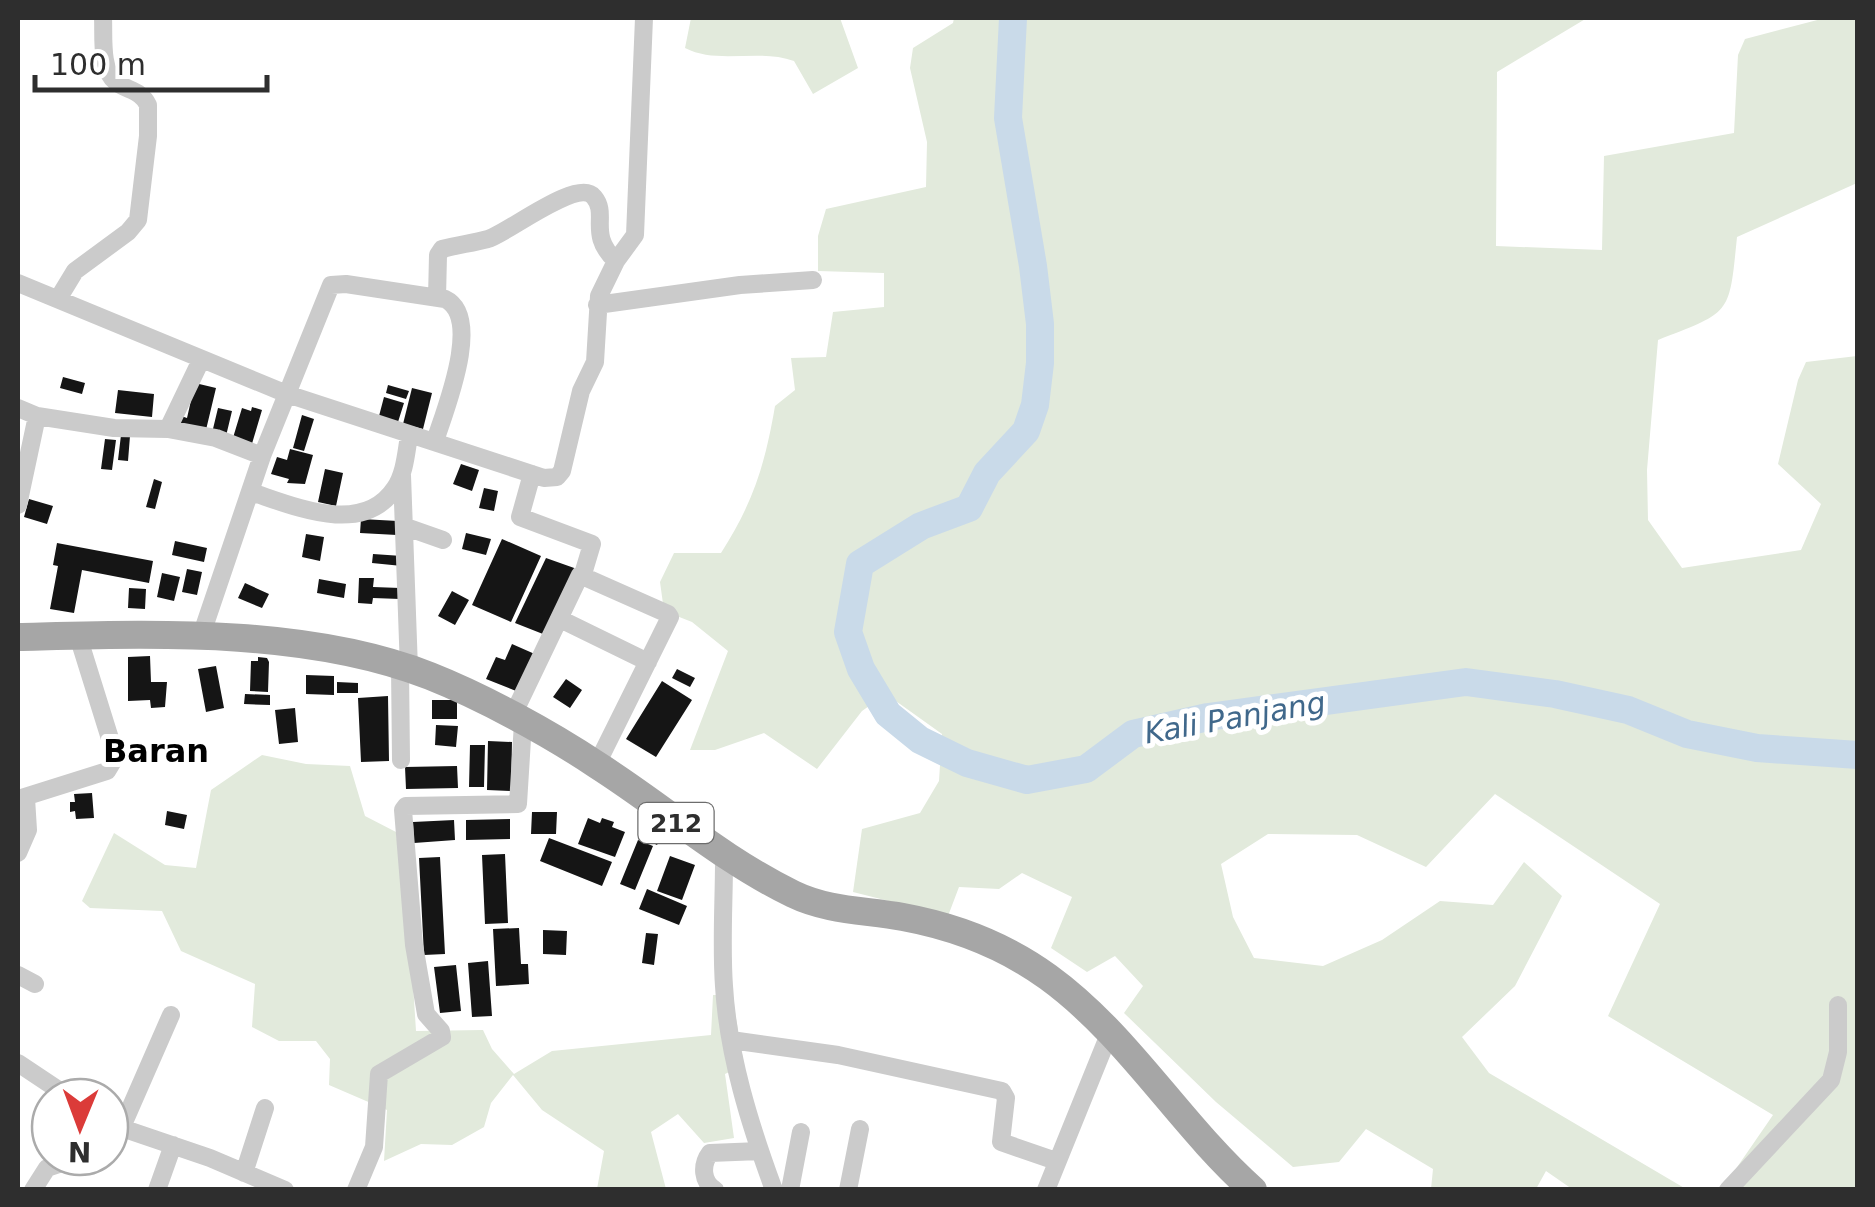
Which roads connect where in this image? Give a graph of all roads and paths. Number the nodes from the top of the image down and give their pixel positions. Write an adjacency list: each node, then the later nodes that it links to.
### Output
1 (103, 18): 7 (street)
2 (644, 18): 3 (street)
3 (616, 262): 6 (street); 8 (street)
4 (813, 280): 8 (street)
5 (18, 283): 7 (street)
6 (437, 298): 10 (street); 15 (street)
7 (58, 299): 9 (street)
8 (598, 305): 18 (street)
9 (201, 360): 10 (street); 13 (street)
10 (287, 394): 14 (street); 16 (street)
11 (18, 408): 12 (street)
12 (37, 416): 13 (street); 20 (street)
13 (168, 429): 16 (street)
14 (410, 436): 15 (street); 17 (street)
15 (436, 441): 18 (street)
16 (262, 456): 19 (street)
17 (402, 474): 19 (street); 21 (street)
18 (532, 474): 23 (street)
19 (251, 492): 26 (street)
20 (18, 505)
21 (406, 527): 22 (street); 29 (street)
22 (444, 540)
23 (583, 574): 24 (street); 28 (street)
24 (560, 618): 28 (street); 30 (street)
25 (78, 636): 26 (main road, 212); 27 (main road, 212); 33 (street)
26 (201, 636): 29 (main road, 212)
27 (18, 637)
28 (648, 662): 32 (street)
29 (404, 668): 30 (main road, 212); 31 (street)
30 (517, 720): 32 (main road, 212); 53 (street)
31 (401, 760)
32 (596, 764): 34 (main road, 212)
33 (22, 798): 35 (street)
34 (711, 848): 40 (main road, 212); 41 (street)
35 (18, 854)
36 (18, 975): 37 (street)
37 (34, 984)
38 (1838, 1005): 60 (street)
39 (170, 1015): 42 (street)
40 (1110, 1032): 49 (street); 59 (main road, 212)
41 (731, 1040): 48 (street); 49 (street)
42 (130, 1097)
43 (265, 1108): 50 (street)
44 (860, 1129): 57 (street)
45 (130, 1131): 47 (street)
46 (801, 1132): 56 (street)
47 (173, 1145): 50 (street); 51 (street)
48 (760, 1151): 54 (street); 55 (street)
49 (1056, 1161): 58 (street)
50 (244, 1173): 52 (street)
51 (157, 1190)
52 (285, 1190)
53 (356, 1190)
54 (716, 1190)
55 (774, 1190)
56 (790, 1190)
57 (848, 1190)
58 (1046, 1190)
59 (1253, 1190)
60 (1728, 1190)

